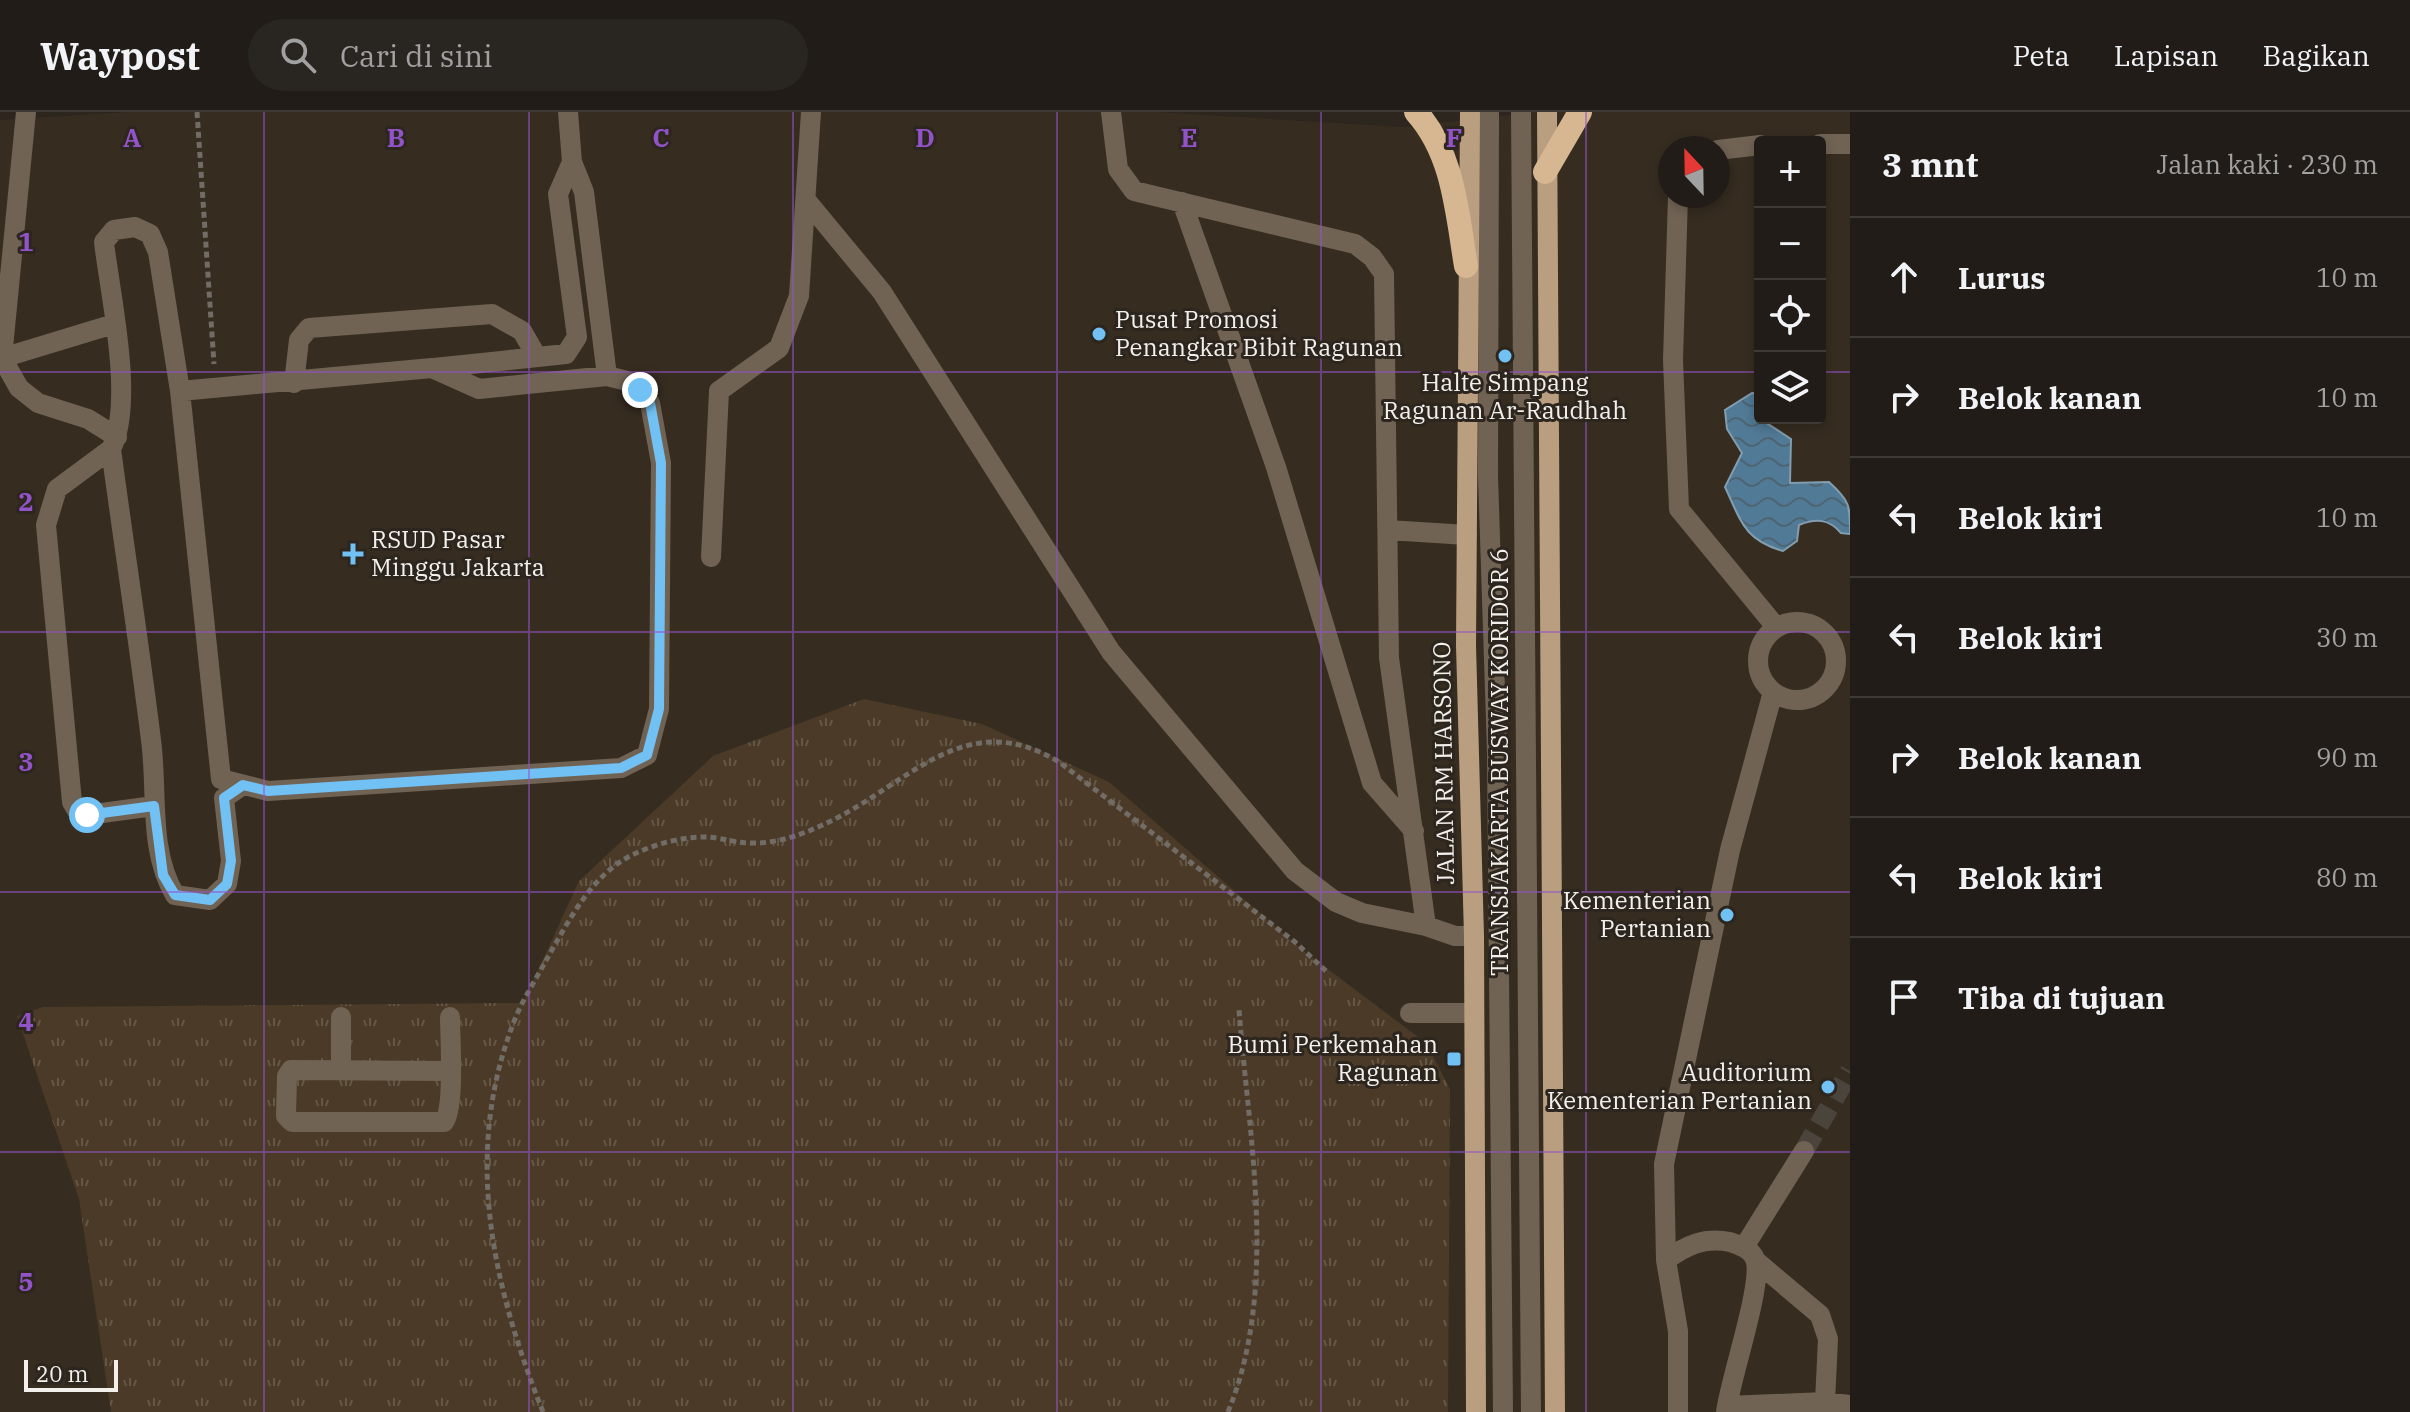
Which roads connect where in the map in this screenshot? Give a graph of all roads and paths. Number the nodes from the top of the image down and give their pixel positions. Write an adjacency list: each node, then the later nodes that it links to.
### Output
1 (26, 112): 25 (lane)
2 (197, 112): 29 (path)
3 (568, 112): 16 (lane)
4 (811, 112): 18 (lane)
5 (1111, 112): 19 (lane)
6 (1416, 112): 22 (highway)
7 (1470, 112): 22 (main road, JALAN RM HARSONO)
8 (1489, 112): 60 (lane, TRANSJAKARTA BUSWAY KORIDOR 6)
9 (1521, 112): 21 (lane, TRANSJAKARTA BUSWAY KORIDOR 6)
10 (1547, 112): 17 (main road)
11 (1580, 112): 17 (highway)
12 (1826, 144): 13 (lane)
13 (1850, 144)
14 (1754, 146): 15 (lane)
15 (1730, 149)
16 (572, 162): 24 (lane); 27 (lane)
17 (1545, 172): 21 (lane); 62 (main road)
18 (806, 200): 34 (lane); 41 (lane)
19 (1182, 202): 32 (lane); 40 (lane)
20 (1678, 208): 35 (lane)
21 (1523, 231): 61 (lane, TRANSJAKARTA BUSWAY KORIDOR 6)
22 (1466, 266): 33 (main road, JALAN RM HARSONO)
23 (114, 324): 25 (lane); 30 (lane); 31 (lane)
24 (537, 357): 26 (lane); 28 (lane)
25 (2, 358): 31 (lane)
26 (432, 368): 27 (lane); 28 (lane)
27 (607, 376): 38 (lane)
28 (294, 383): 29 (lane)
29 (221, 388): 30 (lane)
30 (180, 391): 38 (lane)
31 (114, 443): 39 (lane); 39 (lane)
32 (1388, 530): 33 (lane); 40 (lane)
33 (1467, 535): 42 (main road, JALAN RM HARSONO)
34 (711, 557)
35 (1776, 627): 36 (lane); 37 (lane)
36 (1843, 669): 37 (lane)
37 (1773, 692): 53 (lane)
38 (243, 785): 39 (lane)
39 (154, 806)
40 (1414, 831): 41 (lane)
41 (1426, 926): 42 (lane)
42 (1474, 936): 46 (main road, JALAN RM HARSONO)
43 (1326, 971): 57 (path)
44 (1239, 1010): 58 (path)
45 (1410, 1013): 46 (lane)
46 (1474, 1013): 59 (main road, JALAN RM HARSONO)
47 (341, 1017): 49 (lane)
48 (450, 1017): 50 (lane)
49 (341, 1070): 50 (lane); 50 (lane)
50 (449, 1071)
51 (1804, 1151): 52 (lane)
52 (1750, 1254): 53 (lane); 54 (lane); 56 (lane)
53 (1666, 1260): 63 (lane)
54 (1825, 1402): 55 (lane); 56 (lane)
55 (1850, 1405)
56 (1726, 1409)
57 (543, 1412)
58 (1228, 1412)
59 (1476, 1412)
60 (1503, 1412)
61 (1531, 1412)
62 (1555, 1412)
63 (1678, 1412)

